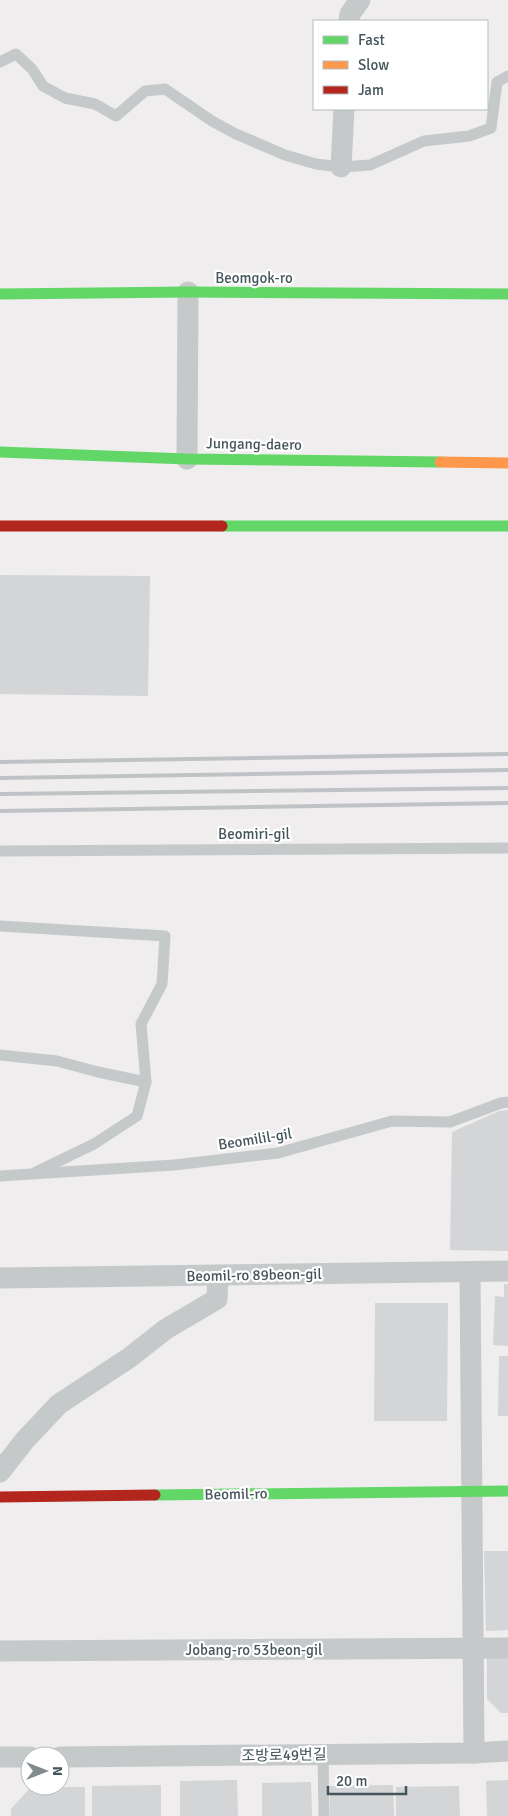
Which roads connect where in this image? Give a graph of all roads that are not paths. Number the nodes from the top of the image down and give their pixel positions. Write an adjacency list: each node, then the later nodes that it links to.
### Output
1 (360, 0): 2 (street)
2 (349, 20)
3 (0, 62): 6 (lane)
4 (508, 76): 6 (lane)
5 (344, 110): 6 (street)
6 (340, 167)
7 (188, 292): 8 (main road, Beomgok-ro); 9 (main road, Beomgok-ro); 11 (street)
8 (0, 294)
9 (508, 294)
10 (0, 452): 11 (main road, Jungang-daero)
11 (187, 459): 12 (main road, Jungang-daero)
12 (508, 463)
13 (0, 526): 14 (main road)
14 (508, 526)
15 (508, 848): 16 (lane, Beomiri-gil)
16 (0, 850)
17 (0, 926): 19 (lane)
18 (0, 1056): 19 (lane)
19 (146, 1082): 21 (lane)
20 (508, 1102): 21 (lane, Beomilil-gil)
21 (30, 1174): 22 (lane, Beomilil-gil)
22 (0, 1176)
23 (508, 1271): 24 (street, Beomil-ro 89beon-gil)
24 (470, 1272): 25 (street, Beomil-ro 89beon-gil); 29 (street)
25 (218, 1276): 26 (street, Beomil-ro 89beon-gil); 27 (street)
26 (0, 1278)
27 (0, 1472)
28 (508, 1491): 29 (main road, Beomil-ro)
29 (473, 1492): 30 (main road, Beomil-ro); 32 (street)
30 (0, 1496)
31 (508, 1648): 32 (street, Jobang-ro 53beon-gil)
32 (473, 1649): 33 (street, Jobang-ro 53beon-gil); 35 (street)
33 (0, 1651)
34 (508, 1751): 35 (street, 조방로49번길)
35 (474, 1753): 36 (street, 조방로49번길)
36 (323, 1754): 38 (street, 조방로49번길); 40 (lane)
37 (20, 1757): 39 (street)
38 (70, 1757)
39 (0, 1758)
40 (324, 1816)

